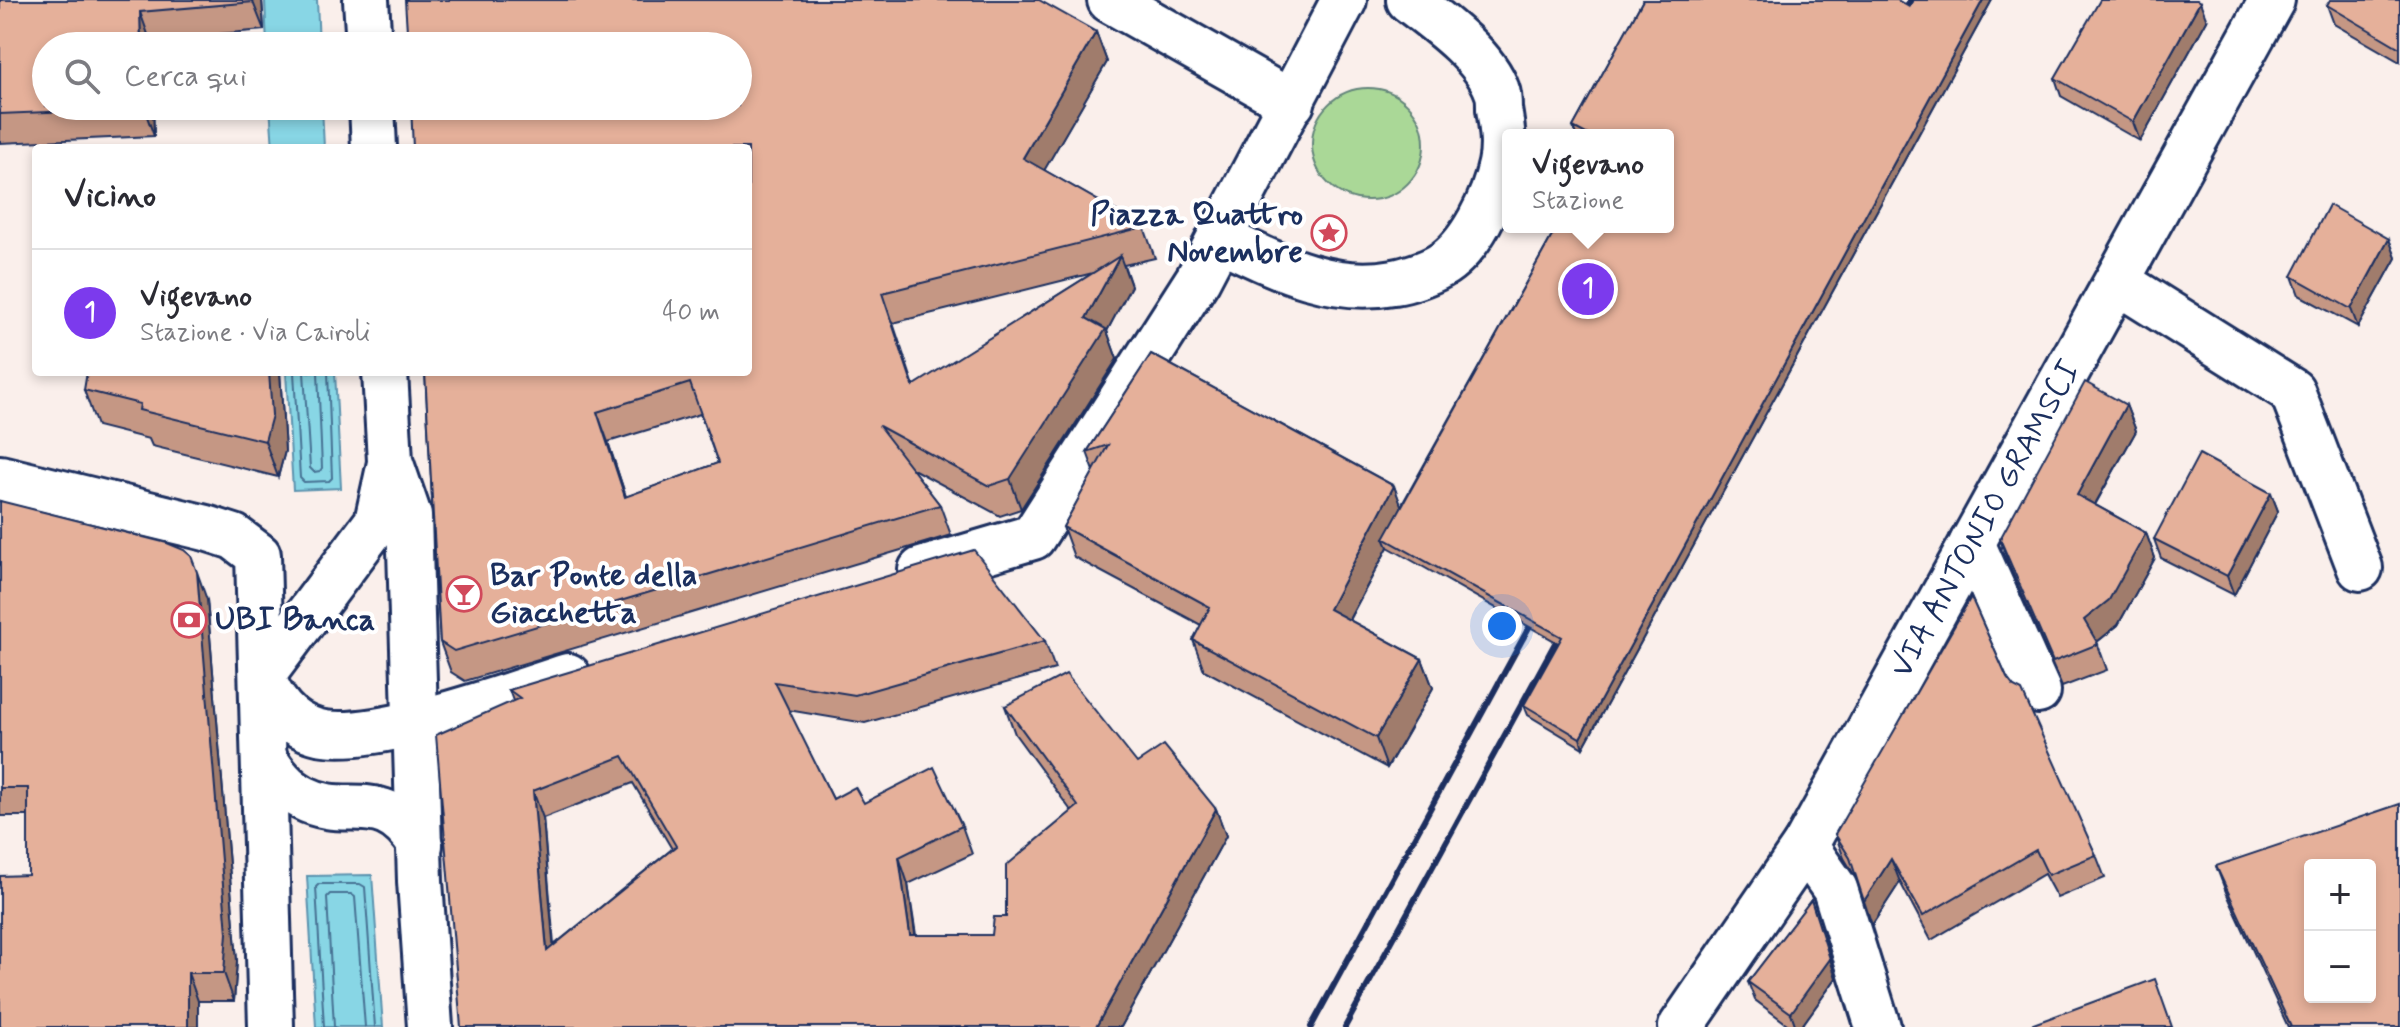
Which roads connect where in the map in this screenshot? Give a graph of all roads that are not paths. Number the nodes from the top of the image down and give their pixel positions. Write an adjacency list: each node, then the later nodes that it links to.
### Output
1 (366, 0): 6 (street)
2 (1110, 0): 7 (street)
3 (1344, 0): 7 (street)
4 (1409, 0): 10 (street)
5 (2272, 0): 11 (street, VIA ANTONIO GRAMSCI)
6 (368, 32)
7 (1292, 103): 10 (street)
8 (373, 120): 9 (street)
9 (374, 144)
10 (1220, 239): 18 (street)
11 (2118, 282): 15 (street, VIA ANTONIO GRAMSCI); 17 (street)
12 (385, 376): 13 (street)
13 (390, 461): 16 (street); 19 (street)
14 (0, 478): 21 (street)
15 (1972, 543): 22 (street); 26 (street, VIA ANTONIO GRAMSCI)
16 (343, 568): 19 (street); 21 (street)
17 (2360, 568)
18 (883, 582)
19 (412, 609): 23 (street)
20 (611, 663): 23 (street)
21 (262, 676): 23 (street); 24 (street)
22 (2038, 691)
23 (416, 722): 25 (street)
24 (264, 758): 25 (street); 27 (street)
25 (420, 845): 28 (street)
26 (1805, 846): 29 (street, VIA ANTONIO GRAMSCI); 30 (street)
27 (271, 1027)
28 (430, 1027)
29 (1681, 1027)
30 (1878, 1027)

